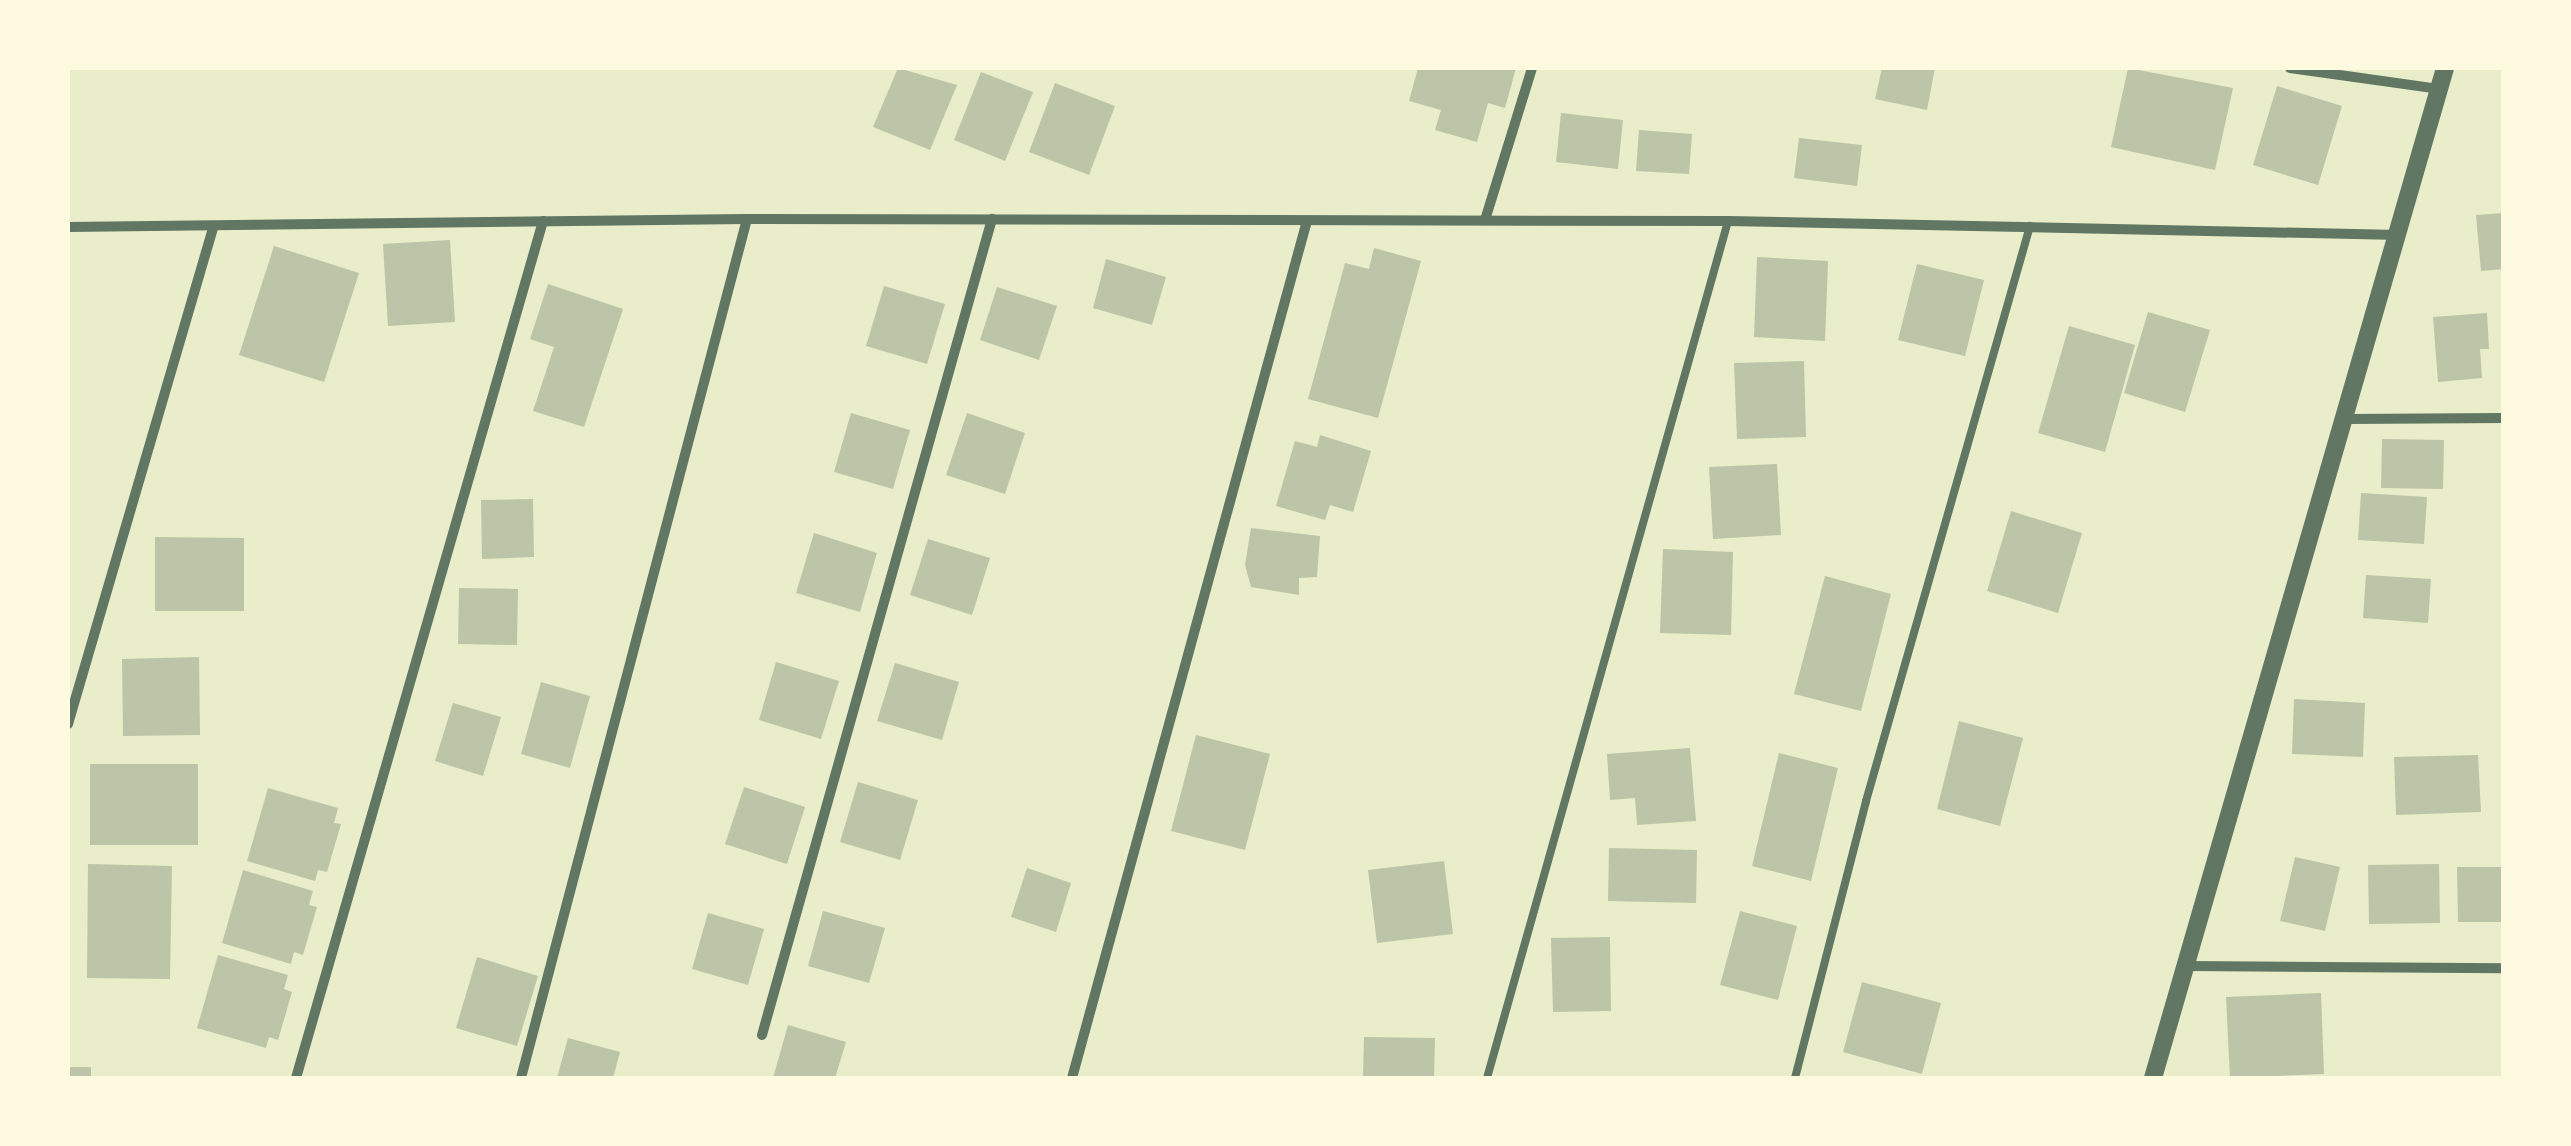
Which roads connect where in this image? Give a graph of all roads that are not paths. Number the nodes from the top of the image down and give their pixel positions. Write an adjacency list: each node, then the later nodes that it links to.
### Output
1 (1532, 68): 8 (street)
2 (2290, 68): 4 (street)
3 (2445, 68): 4 (street)
4 (2439, 89): 14 (street)
5 (746, 218): 6 (street); 10 (street); 22 (street)
6 (992, 219): 7 (street); 20 (street)
7 (1307, 220): 8 (street); 23 (street)
8 (1485, 220): 9 (street)
9 (1728, 221): 12 (street); 24 (lane)
10 (544, 222): 13 (street); 21 (street)
11 (68, 226): 13 (street)
12 (2030, 226): 14 (street); 25 (lane)
13 (213, 228): 17 (street)
14 (2400, 235): 15 (street)
15 (2348, 418): 16 (street); 18 (street)
16 (2504, 418)
17 (68, 724)
18 (2186, 966): 19 (street); 26 (street)
19 (2504, 968)
20 (762, 1035)
21 (296, 1078)
22 (521, 1078)
23 (1072, 1078)
24 (1487, 1078)
25 (1796, 1078)
26 (2152, 1078)

